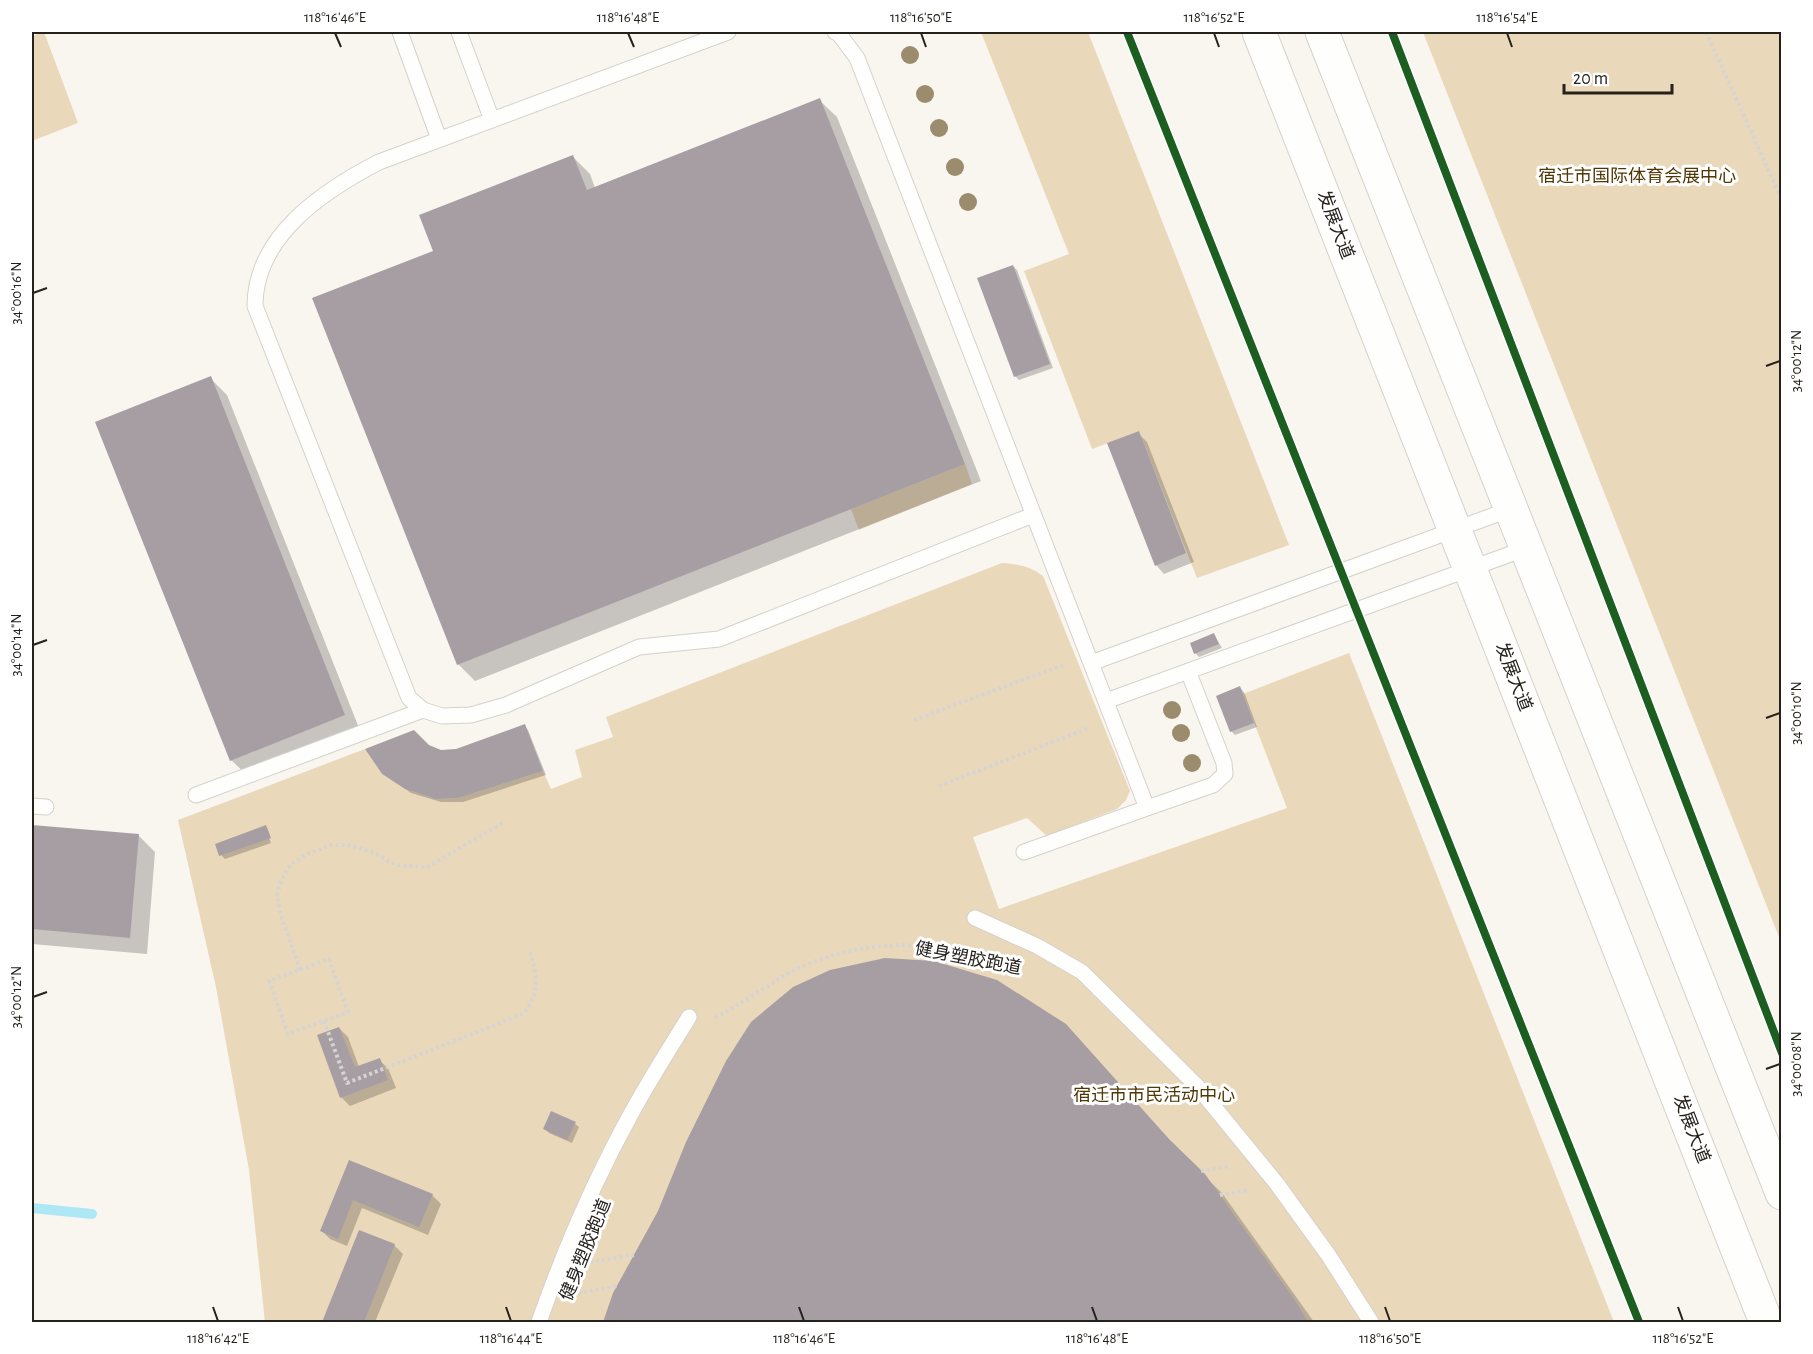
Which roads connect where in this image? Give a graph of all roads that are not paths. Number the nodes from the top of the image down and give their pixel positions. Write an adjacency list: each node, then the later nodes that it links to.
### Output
1 (400, 32): 8 (lane)
2 (459, 32): 7 (lane)
3 (728, 32): 7 (lane)
4 (835, 32): 10 (lane)
5 (1259, 32): 11 (main road, 发展大道)
6 (1322, 32): 9 (main road)
7 (492, 120): 8 (lane)
8 (439, 139): 17 (lane)
9 (1512, 509): 11 (lane); 12 (main road)
10 (1033, 515): 14 (lane); 17 (lane)
11 (1455, 530): 13 (main road, 发展大道); 14 (lane)
12 (1527, 548): 13 (lane); 23 (main road)
13 (1470, 569): 15 (lane); 26 (main road, 发展大道)
14 (1090, 659): 16 (lane)
15 (1188, 671): 16 (lane); 19 (lane)
16 (1106, 701): 19 (lane)
17 (423, 710): 18 (lane)
18 (196, 795)
19 (1146, 807): 20 (lane)
20 (1024, 852)
21 (975, 918): 25 (lane)
22 (688, 1017): 24 (lane)
23 (1782, 1193)
24 (539, 1323)
25 (1371, 1323)
26 (1766, 1323)

